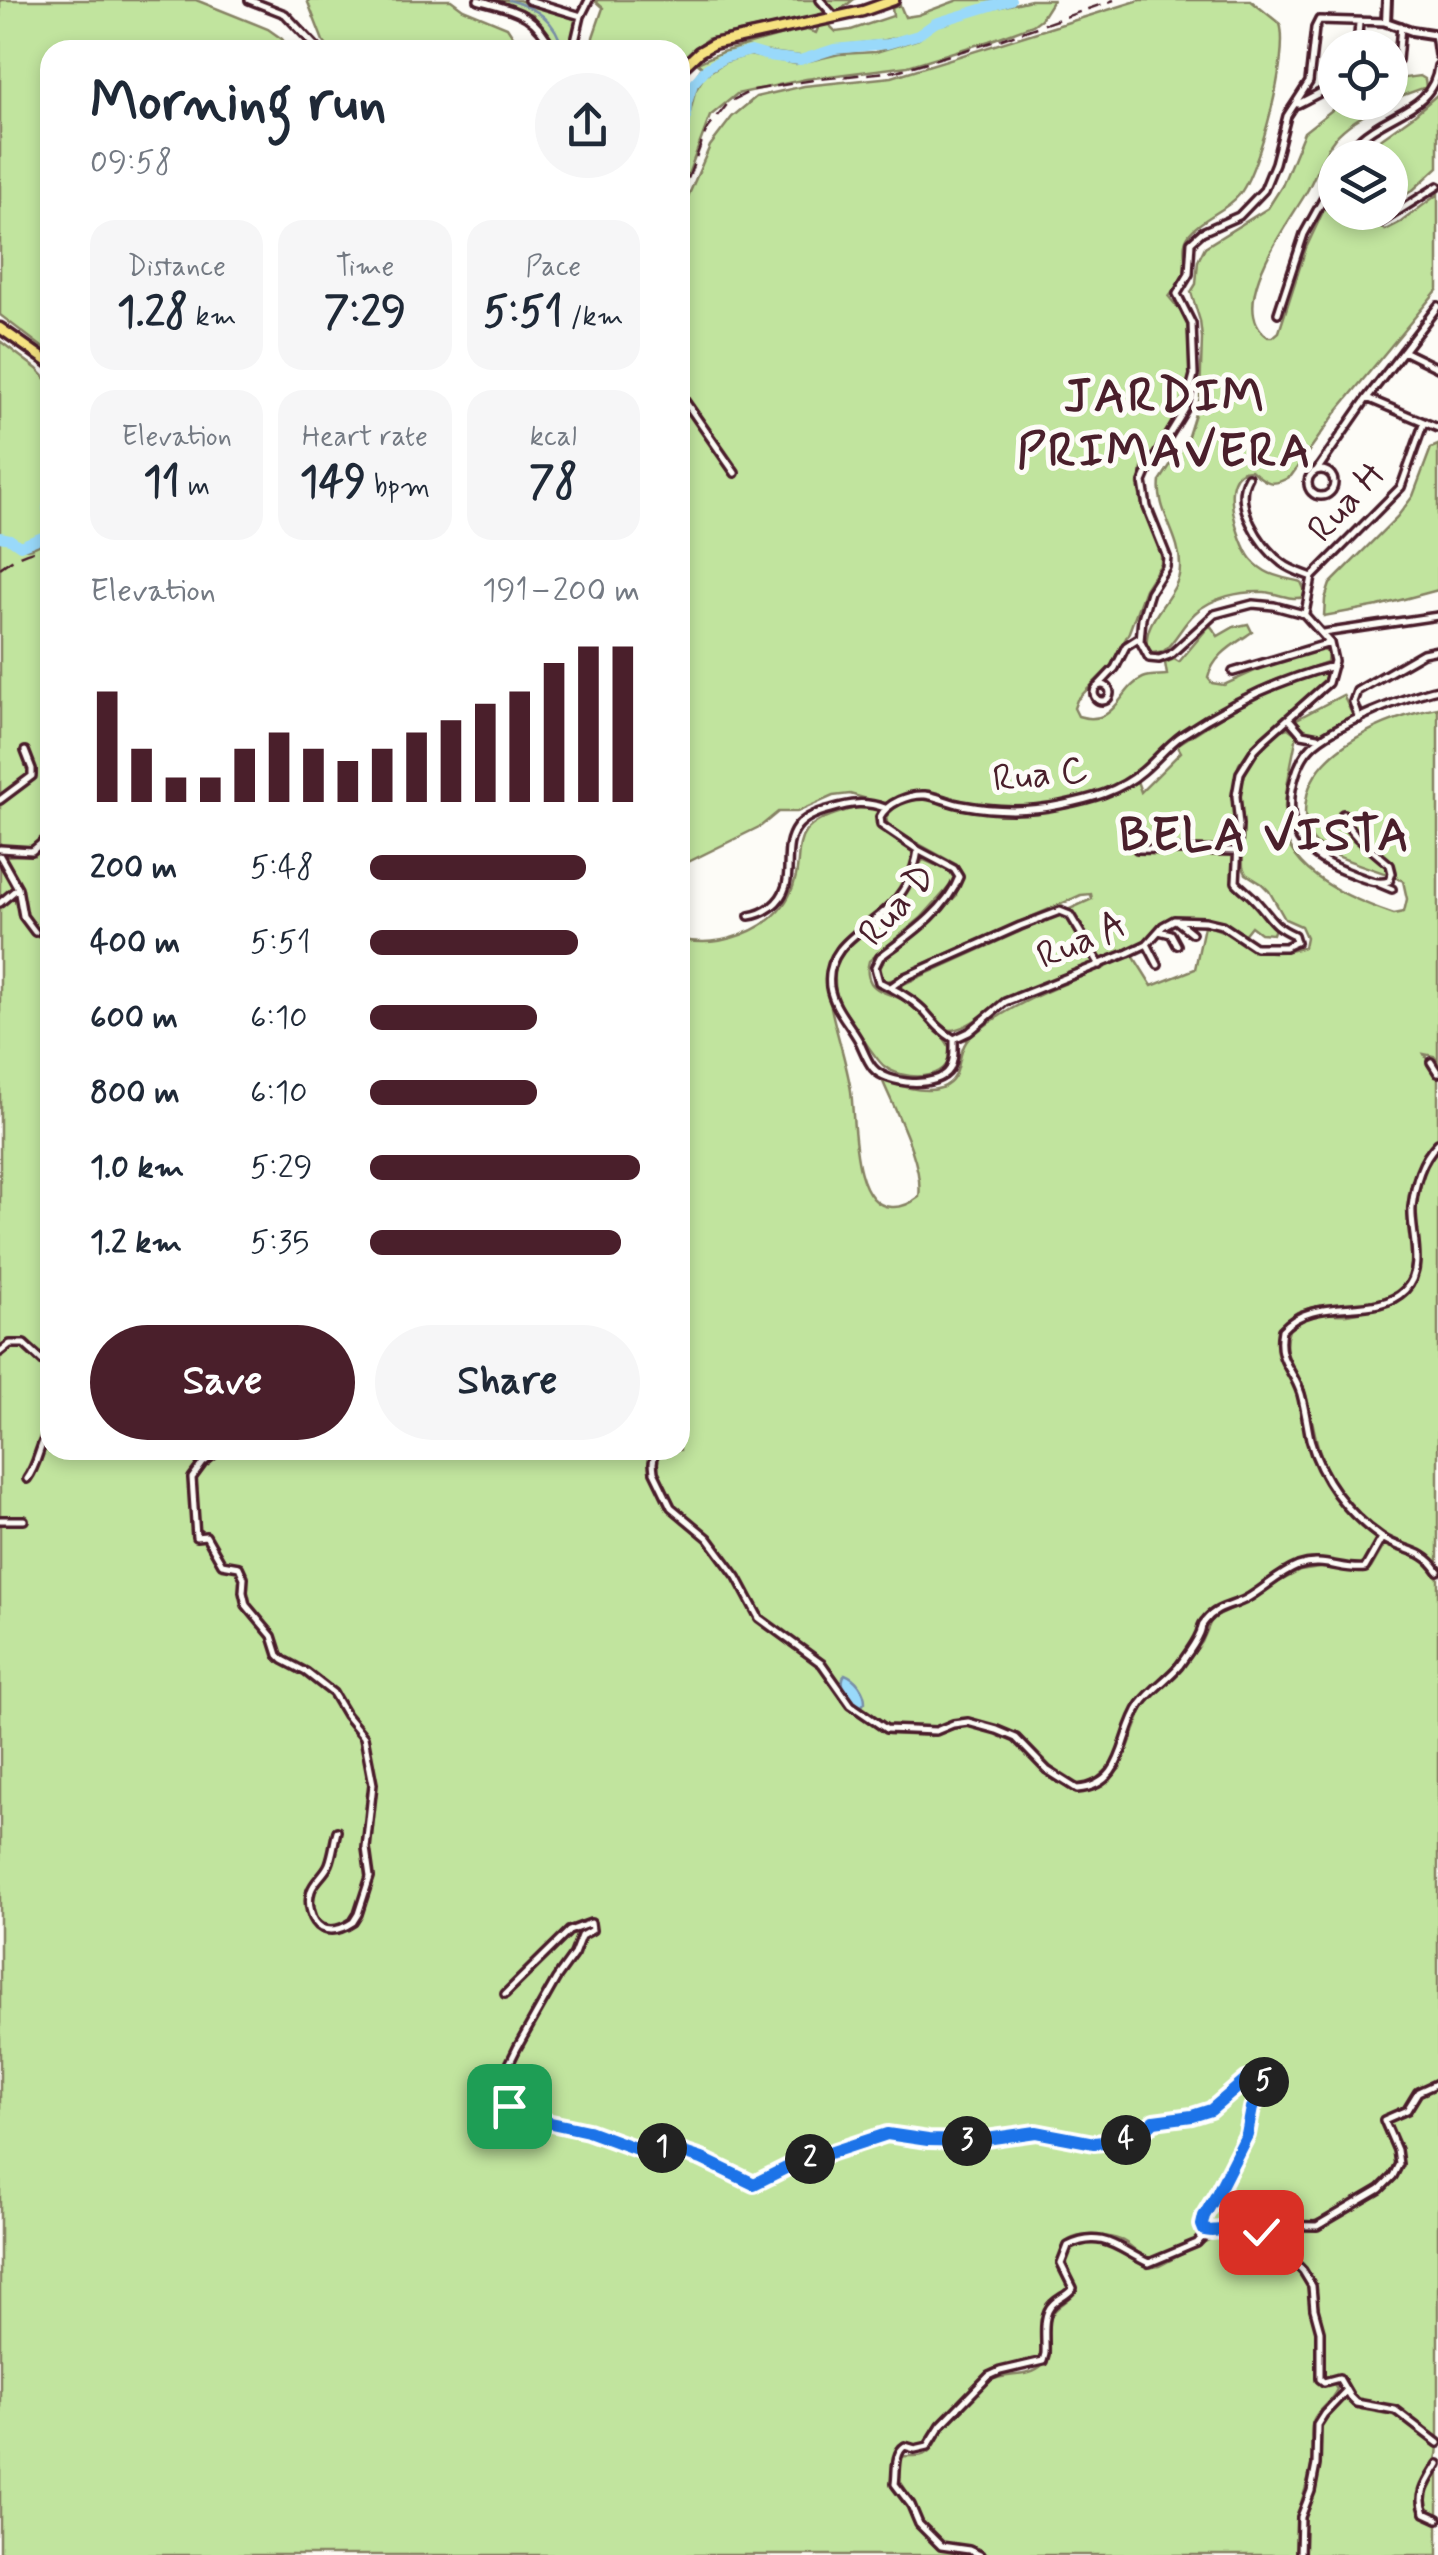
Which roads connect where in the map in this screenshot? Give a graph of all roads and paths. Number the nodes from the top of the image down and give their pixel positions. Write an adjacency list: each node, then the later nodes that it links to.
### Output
1 (249, 0): 16 (street)
2 (478, 0): 17 (street)
3 (528, 0): 8 (street)
4 (589, 0): 8 (street)
5 (820, 0): 9 (street)
6 (894, 0): 9 (main road)
7 (1387, 0): 11 (street)
8 (581, 16): 18 (street)
9 (835, 17): 20 (main road)
10 (1360, 22): 11 (street); 13 (street); 22 (street)
11 (1386, 22): 12 (street)
12 (1401, 26): 14 (street); 15 (street)
13 (1359, 30)
14 (1401, 30)
15 (1437, 34): 19 (street)
16 (309, 40)
17 (547, 40)
18 (575, 40)
19 (1438, 55)
20 (690, 61)
21 (1438, 66): 23 (street)
22 (1309, 82): 24 (street); 25 (street)
23 (1437, 85): 26 (street)
24 (1317, 94): 25 (street)
25 (1295, 105): 47 (street)
26 (1360, 140)
27 (1438, 186): 28 (street)
28 (1408, 205)
29 (1318, 209): 31 (street)
30 (1438, 307): 33 (street)
31 (1278, 313)
32 (0, 328): 34 (main road)
33 (1404, 351): 35 (street); 36 (street)
34 (40, 357)
35 (1438, 368)
36 (1368, 398): 38 (street); 40 (street)
37 (690, 408): 41 (street)
38 (1424, 422): 39 (street); 43 (street, Rua H)
39 (1438, 428)
40 (1317, 470): 40 (street)
41 (735, 473)
42 (1248, 476): 43 (street)
43 (1312, 577): 44 (street, Rua H)
44 (1304, 614): 46 (street); 47 (street)
45 (1438, 616): 46 (street)
46 (1324, 633): 48 (street)
47 (1140, 637): 52 (street)
48 (1330, 642): 50 (street); 51 (street)
49 (1438, 650): 55 (street)
50 (1334, 666): 54 (street); 59 (street, Rua C)
51 (1234, 672)
52 (1098, 686)
53 (1438, 689): 55 (street)
54 (1289, 719): 56 (street); 64 (street)
55 (1358, 719): 56 (street)
56 (1332, 732): 66 (street)
57 (25, 751): 58 (street)
58 (0, 800)
59 (884, 808): 63 (street); 70 (street, Rua C)
60 (1344, 814): 66 (street)
61 (40, 844): 65 (street)
62 (1137, 849): 64 (street)
63 (918, 850): 79 (street, Rua D); 80 (street, Rua D)
64 (1236, 851): 71 (street, Rua A)
65 (0, 852): 67 (street)
66 (1377, 883): 68 (street)
67 (18, 888): 69 (street); 73 (street)
68 (1392, 890)
69 (0, 903)
70 (750, 916)
71 (1174, 920): 72 (street, Rua A); 74 (street)
72 (1159, 931): 75 (street, Rua A); 76 (street)
73 (35, 932)
74 (1192, 933)
75 (1147, 944): 77 (street, Rua A); 78 (street)
76 (1177, 945)
77 (1100, 965): 79 (street); 80 (street, Rua A)
78 (1158, 965)
79 (891, 987): 80 (street, Rua D)
80 (954, 1039)
81 (1431, 1062): 82 (street)
82 (1438, 1073)
83 (1438, 1143): 92 (street)
84 (0, 1352): 85 (street)
85 (40, 1359)
86 (40, 1452): 89 (street)
87 (206, 1460): 94 (street)
88 (652, 1460): 92 (street)
89 (27, 1479)
90 (0, 1520): 91 (street)
91 (24, 1520)
92 (1382, 1538): 93 (street)
93 (1438, 1572)
94 (337, 1831)
95 (504, 1994): 98 (street)
96 (1438, 2083): 97 (street)
97 (1243, 2226): 98 (street); 99 (street)
98 (1208, 2232): 103 (street)
99 (1346, 2391): 100 (street); 104 (street)
100 (1438, 2442)
101 (1438, 2464): 102 (street)
102 (1438, 2519)
103 (980, 2555)
104 (1300, 2555)

